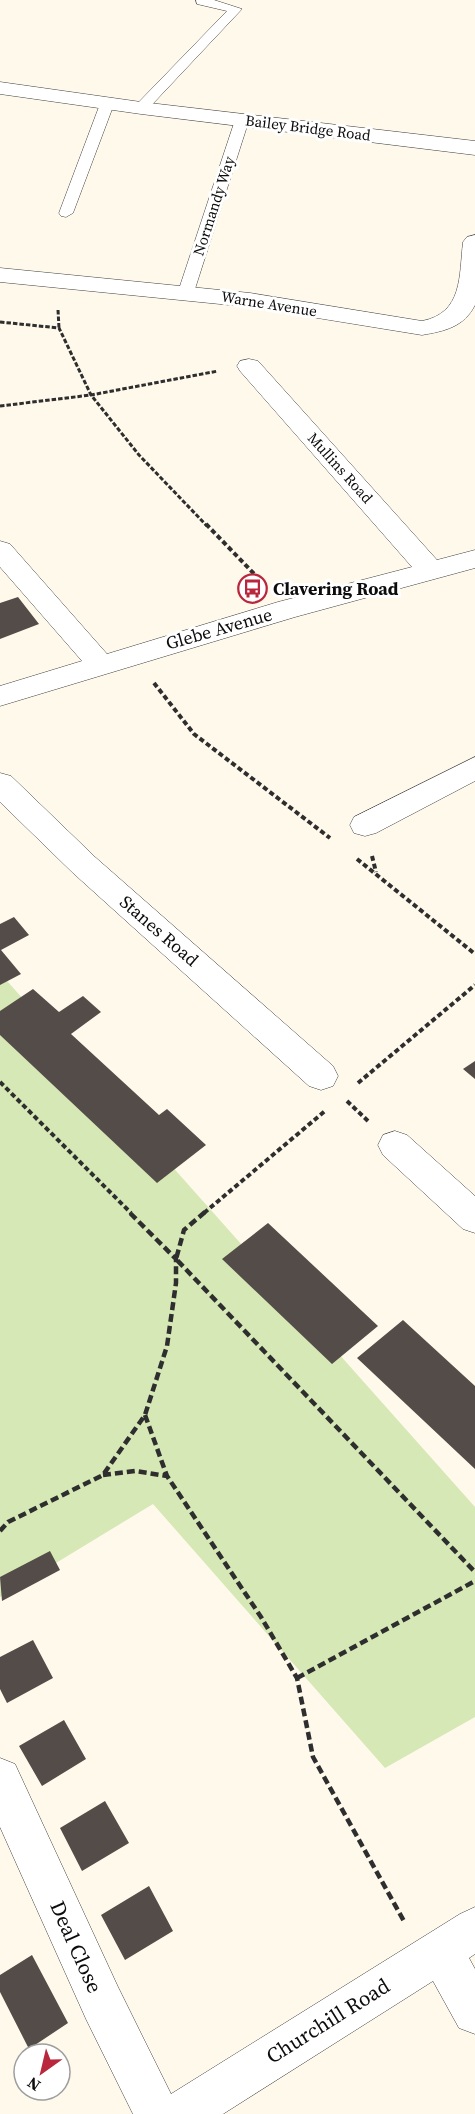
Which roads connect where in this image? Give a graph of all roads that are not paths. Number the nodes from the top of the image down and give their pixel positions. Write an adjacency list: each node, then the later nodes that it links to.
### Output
1 (202, 1): 4 (lane)
2 (0, 88): 3 (street, Bailey Bridge Road)
3 (107, 104): 4 (street, Bailey Bridge Road); 7 (lane)
4 (141, 108): 5 (street, Bailey Bridge Road)
5 (242, 120): 6 (street, Bailey Bridge Road); 10 (lane, Normandy Way)
6 (475, 148)
7 (66, 213)
8 (475, 242): 10 (street, Warne Avenue)
9 (0, 275): 10 (street, Warne Avenue)
10 (186, 292)
11 (249, 366): 14 (street, Mullins Road)
12 (0, 550): 15 (street)
13 (475, 559): 14 (street, Glebe Avenue)
14 (431, 571): 15 (street, Glebe Avenue)
15 (101, 665): 16 (street, Glebe Avenue)
16 (0, 696)
17 (475, 768): 19 (street)
18 (0, 784): 20 (street, Stanes Road)
19 (365, 825)
20 (331, 1086)
21 (395, 1145): 22 (street)
22 (475, 1218)
23 (0, 1779): 26 (street, Deal Close)
24 (447, 1947): 25 (street); 27 (street, Churchill Road)
25 (475, 2012)
26 (157, 2114)
27 (181, 2114)

